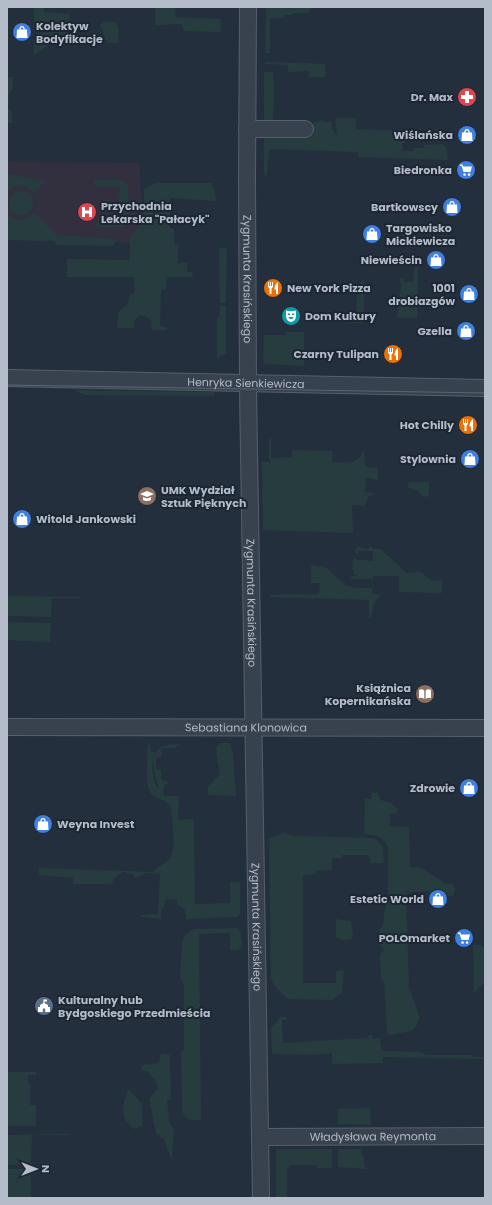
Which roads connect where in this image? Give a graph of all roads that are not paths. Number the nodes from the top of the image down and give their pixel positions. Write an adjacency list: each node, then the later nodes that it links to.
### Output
1 (248, 7): 2 (street, Zygmunta Krasińskiego)
2 (247, 129): 3 (street); 5 (street, Zygmunta Krasińskiego)
3 (305, 130)
4 (7, 378): 5 (street, Henryka Sienkiewicza)
5 (248, 383): 6 (street, Henryka Sienkiewicza); 8 (street, Zygmunta Krasińskiego)
6 (485, 388)
7 (7, 727): 8 (street, Sebastiana Klonowica)
8 (252, 727): 9 (street, Sebastiana Klonowica); 11 (street, Zygmunta Krasińskiego)
9 (485, 728)
10 (485, 1136): 11 (street, Władysława Reymonta)
11 (261, 1137): 12 (street, Zygmunta Krasińskiego)
12 (261, 1198)

